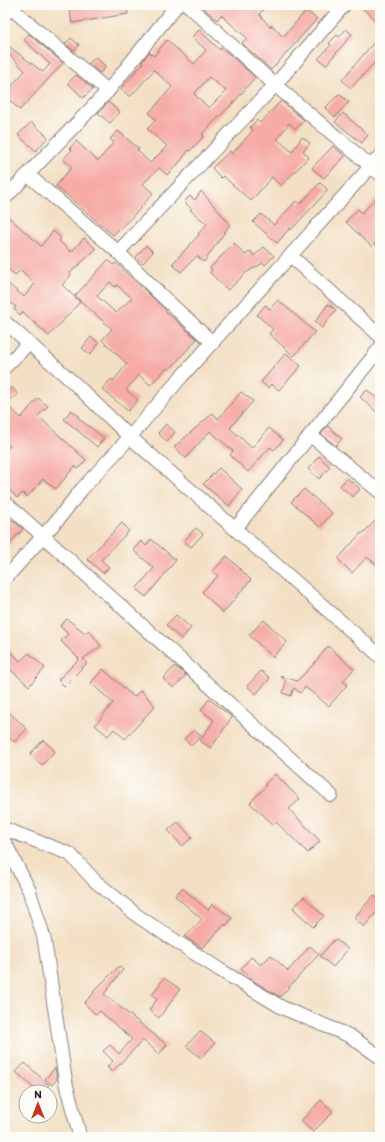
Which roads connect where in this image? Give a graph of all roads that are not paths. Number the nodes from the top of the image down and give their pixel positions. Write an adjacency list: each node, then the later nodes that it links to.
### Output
1 (177, 5): 6 (street)
2 (188, 5): 5 (street)
3 (344, 5): 5 (street)
4 (9, 8): 6 (street)
5 (275, 85): 7 (street); 10 (street)
6 (108, 91): 8 (street)
7 (377, 165): 11 (street)
8 (28, 174): 9 (street); 10 (street)
9 (5, 198)
10 (118, 252): 14 (street)
11 (291, 256): 13 (street); 14 (street)
12 (5, 322): 15 (street)
13 (380, 336)
14 (213, 343): 19 (street)
15 (29, 344): 17 (street); 19 (street)
16 (380, 348): 18 (street)
17 (5, 367)
18 (310, 435): 20 (street); 22 (street)
19 (130, 437): 22 (street); 23 (street)
20 (380, 492)
21 (5, 502): 23 (street)
22 (235, 529): 25 (street)
23 (42, 537): 24 (street); 26 (street)
24 (5, 579)
25 (380, 656)
26 (331, 795)
27 (5, 829): 29 (street)
28 (5, 843): 30 (street)
29 (380, 1057)
30 (80, 1137)

